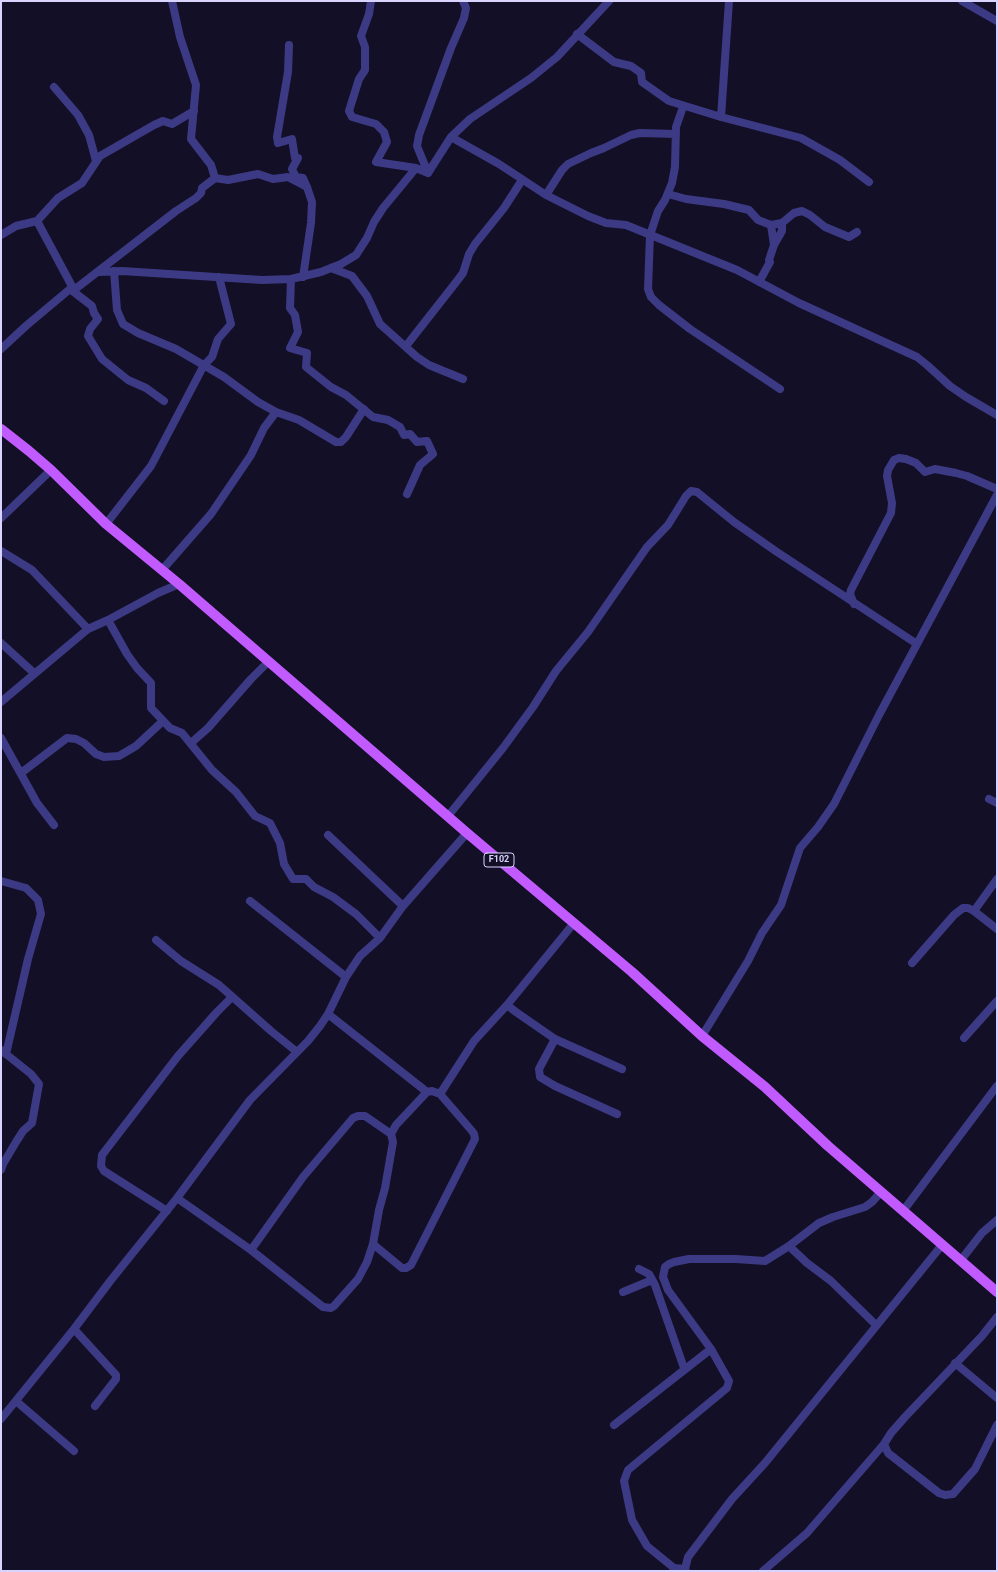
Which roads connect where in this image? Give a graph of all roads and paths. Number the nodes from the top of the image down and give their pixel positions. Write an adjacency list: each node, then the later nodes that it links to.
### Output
1 (172, 1): 12 (street)
2 (371, 1): 17 (street)
3 (463, 1): 18 (street)
4 (609, 1): 8 (street)
5 (729, 1): 13 (street)
6 (962, 1): 7 (street)
7 (997, 21)
8 (577, 34): 11 (street); 15 (street)
9 (289, 45): 22 (street)
10 (54, 87): 16 (street)
11 (683, 107): 13 (street); 14 (street)
12 (194, 111): 16 (street); 19 (street)
13 (720, 117): 21 (street)
14 (676, 134): 23 (street); 24 (street)
15 (451, 137): 18 (street); 20 (street)
16 (96, 161): 25 (street)
17 (416, 168): 18 (street); 32 (street)
18 (428, 173)
19 (215, 178): 22 (street); 34 (street)
20 (522, 180): 23 (street); 40 (street)
21 (870, 182)
22 (307, 187): 35 (street)
23 (546, 194): 30 (street)
24 (668, 194): 27 (street); 30 (street)
25 (37, 221): 29 (street); 39 (street)
26 (782, 223): 27 (street); 28 (street); 31 (street)
27 (771, 225): 31 (street)
28 (857, 232)
29 (1, 235)
30 (650, 235): 38 (street); 44 (street)
31 (774, 245): 38 (street)
32 (331, 268): 35 (street); 40 (street)
33 (114, 271): 34 (street); 36 (street); 42 (street)
34 (99, 272): 39 (street)
35 (303, 276): 37 (street)
36 (219, 277): 37 (street); 42 (street)
37 (291, 279): 46 (street)
38 (759, 282): 48 (street)
39 (72, 290): 41 (street); 45 (street)
40 (406, 346): 43 (street)
41 (1, 349)
42 (204, 365): 47 (street); 55 (street)
43 (463, 379)
44 (780, 389)
45 (164, 401)
46 (364, 409): 47 (street); 52 (street)
47 (276, 412): 57 (street)
48 (997, 415)
49 (1, 429): 50 (main road, F102)
50 (50, 470): 54 (street); 55 (main road, F102)
51 (997, 489): 59 (street)
52 (407, 494)
53 (997, 495): 63 (street)
54 (1, 518)
55 (106, 524): 57 (main road, F102)
56 (1, 551): 61 (street)
57 (162, 570): 58 (main road, F102)
58 (179, 584): 60 (street); 64 (main road, F102)
59 (854, 604): 63 (street); 73 (street)
60 (108, 620): 61 (street); 67 (street)
61 (88, 629): 65 (street)
62 (1, 643): 65 (street)
63 (917, 644): 92 (street)
64 (268, 662): 69 (street); 73 (main road, F102)
65 (34, 673): 66 (street)
66 (1, 702)
67 (163, 721): 69 (street); 70 (street)
68 (1, 738): 70 (street)
69 (191, 743): 84 (street)
70 (21, 773): 74 (street)
71 (989, 799): 72 (street)
72 (997, 803)
73 (448, 816): 75 (main road, F102)
74 (54, 825)
75 (467, 833): 80 (street); 82 (main road, F102)
76 (328, 835): 80 (street)
77 (997, 879): 81 (street)
78 (1, 881): 95 (street)
79 (250, 901): 87 (street)
80 (404, 906): 84 (street)
81 (974, 911): 83 (street); 86 (street)
82 (574, 923): 90 (street); 92 (main road, F102)
83 (997, 929)
84 (380, 938): 87 (street)
85 (156, 940): 88 (street)
86 (912, 963)
87 (346, 977): 91 (street)
88 (232, 997): 96 (street); 106 (street)
89 (997, 1001): 93 (street)
90 (507, 1005): 94 (street); 100 (street)
91 (328, 1014): 96 (street); 99 (street)
92 (702, 1036): 104 (main road, F102)
93 (964, 1038)
94 (555, 1039): 97 (street); 101 (street)
95 (4, 1052): 103 (street)
96 (297, 1052): 105 (street)
97 (622, 1069)
98 (997, 1086): 107 (street)
99 (427, 1092): 100 (street); 102 (street)
100 (440, 1094): 109 (street)
101 (617, 1114)
102 (391, 1134): 109 (street); 112 (street)
103 (1, 1170)
104 (880, 1192): 107 (main road, F102); 111 (street)
105 (177, 1198): 106 (street); 112 (street)
106 (167, 1211): 120 (street)
107 (903, 1211): 110 (main road, F102)
108 (997, 1220): 113 (street)
109 (373, 1244): 112 (street)
110 (942, 1245): 113 (main road, F102); 119 (street)
111 (789, 1246): 119 (street); 121 (street)
112 (251, 1250)
113 (961, 1260): 117 (main road, F102)
114 (640, 1269): 115 (street)
115 (652, 1280): 116 (street); 123 (street)
116 (623, 1292)
117 (997, 1292)
118 (997, 1317): 122 (street)
119 (876, 1325): 132 (street)
120 (74, 1329): 125 (street); 126 (street)
121 (711, 1349): 123 (street); 132 (street)
122 (955, 1364): 124 (street); 130 (street)
123 (684, 1368): 129 (street)
124 (997, 1398)
125 (16, 1401): 127 (street); 131 (street)
126 (95, 1406)
127 (1, 1419)
128 (997, 1425): 130 (street)
129 (614, 1426)
130 (884, 1444): 133 (street)
131 (74, 1451)
132 (686, 1570)
133 (763, 1571)

